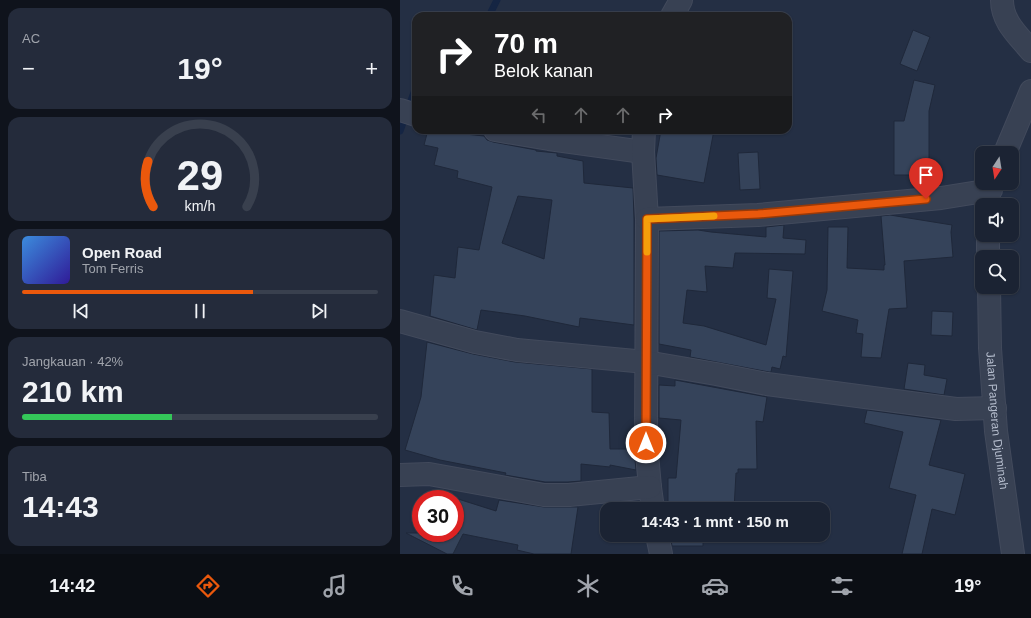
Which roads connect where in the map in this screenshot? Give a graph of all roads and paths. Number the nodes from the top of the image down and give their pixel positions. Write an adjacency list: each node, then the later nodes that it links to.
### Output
1 (681, 0): 3 (street)
2 (1002, 0): 4 (street)
3 (674, 12)
4 (1031, 51)
5 (1031, 91): 10 (street)
6 (400, 110): 7 (street)
7 (412, 114)
8 (519, 134): 11 (street)
9 (644, 134): 11 (street)
10 (1008, 146)
11 (643, 152): 13 (street)
12 (992, 193): 13 (street)
13 (647, 219): 16 (street)
14 (989, 294): 17 (street, Jalan Pangeran Djuminah)
15 (400, 321): 16 (street)
16 (646, 362): 17 (street); 19 (street)
17 (995, 408): 23 (street, Jalan Pangeran Djuminah)
18 (402, 475): 19 (street)
19 (650, 487): 20 (street)
20 (652, 502)
21 (659, 542): 22 (street)
22 (660, 554)
23 (1013, 554)

